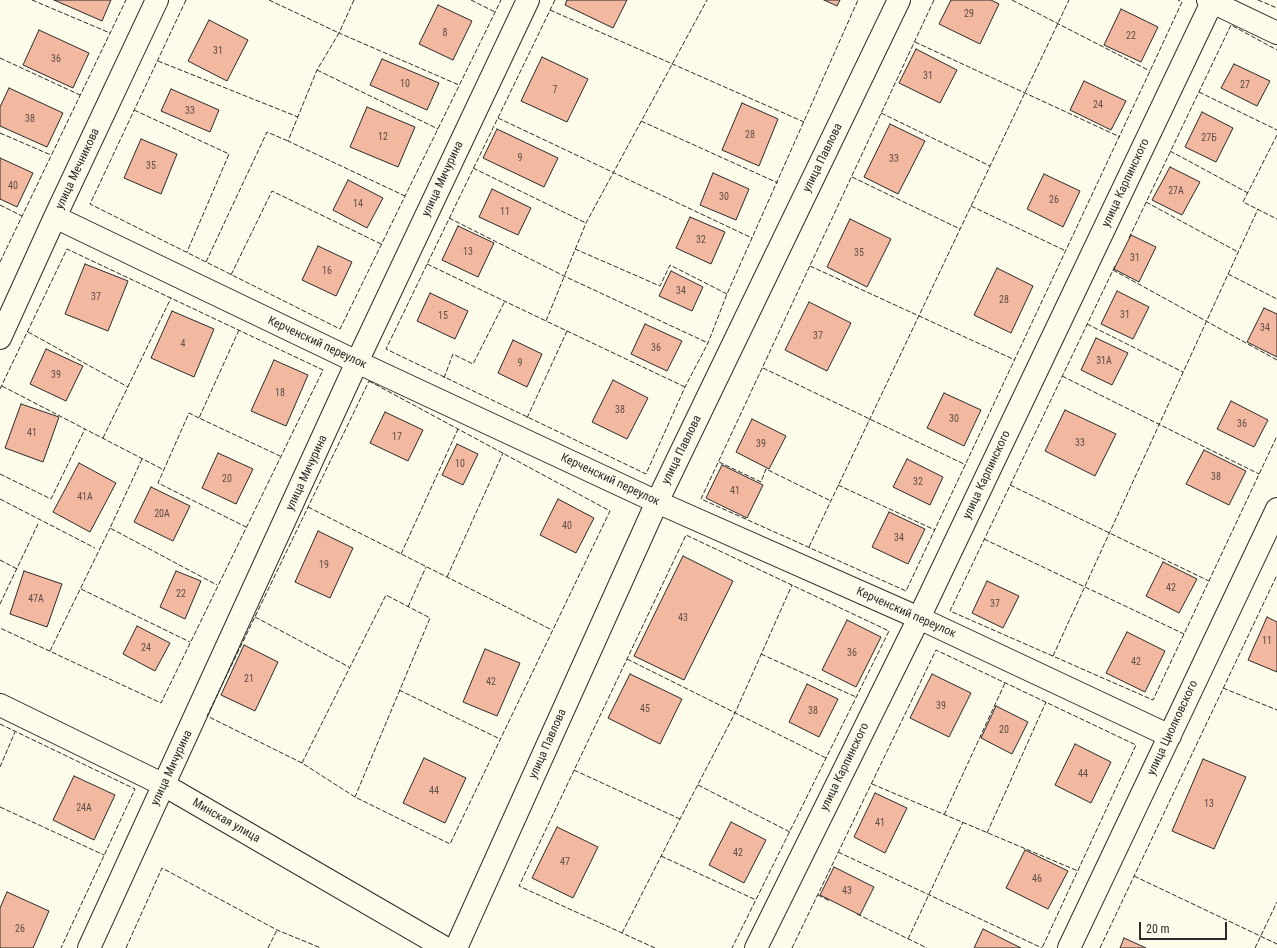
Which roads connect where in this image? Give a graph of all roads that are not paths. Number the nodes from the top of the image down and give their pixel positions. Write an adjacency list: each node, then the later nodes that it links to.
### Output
1 (158, 0): 6 (street, улица Мечникова)
2 (528, 0): 8 (street, улица Мичурина)
3 (899, 0): 9 (street, улица Павлова)
4 (1211, 1): 5 (street); 11 (street, улица Карпинского)
5 (1277, 33)
6 (55, 217): 7 (street, улица Мечникова); 8 (street, Керченский переулок)
7 (0, 338)
8 (358, 362): 9 (street, Керченский переулок); 14 (street, улица Мичурина)
9 (657, 502): 11 (street, Керченский переулок); 17 (street, улица Павлова)
10 (1277, 509): 13 (street, улица Циолковского)
11 (919, 618): 13 (street, Керченский переулок); 18 (street, улица Карпинского)
12 (0, 705): 14 (street, Минская улица)
13 (1170, 736): 19 (street, улица Циолковского)
14 (164, 785): 15 (street, улица Мичурина); 16 (street, Минская улица)
15 (89, 948)
16 (445, 948)
17 (456, 948)
18 (756, 948)
19 (1069, 948)

